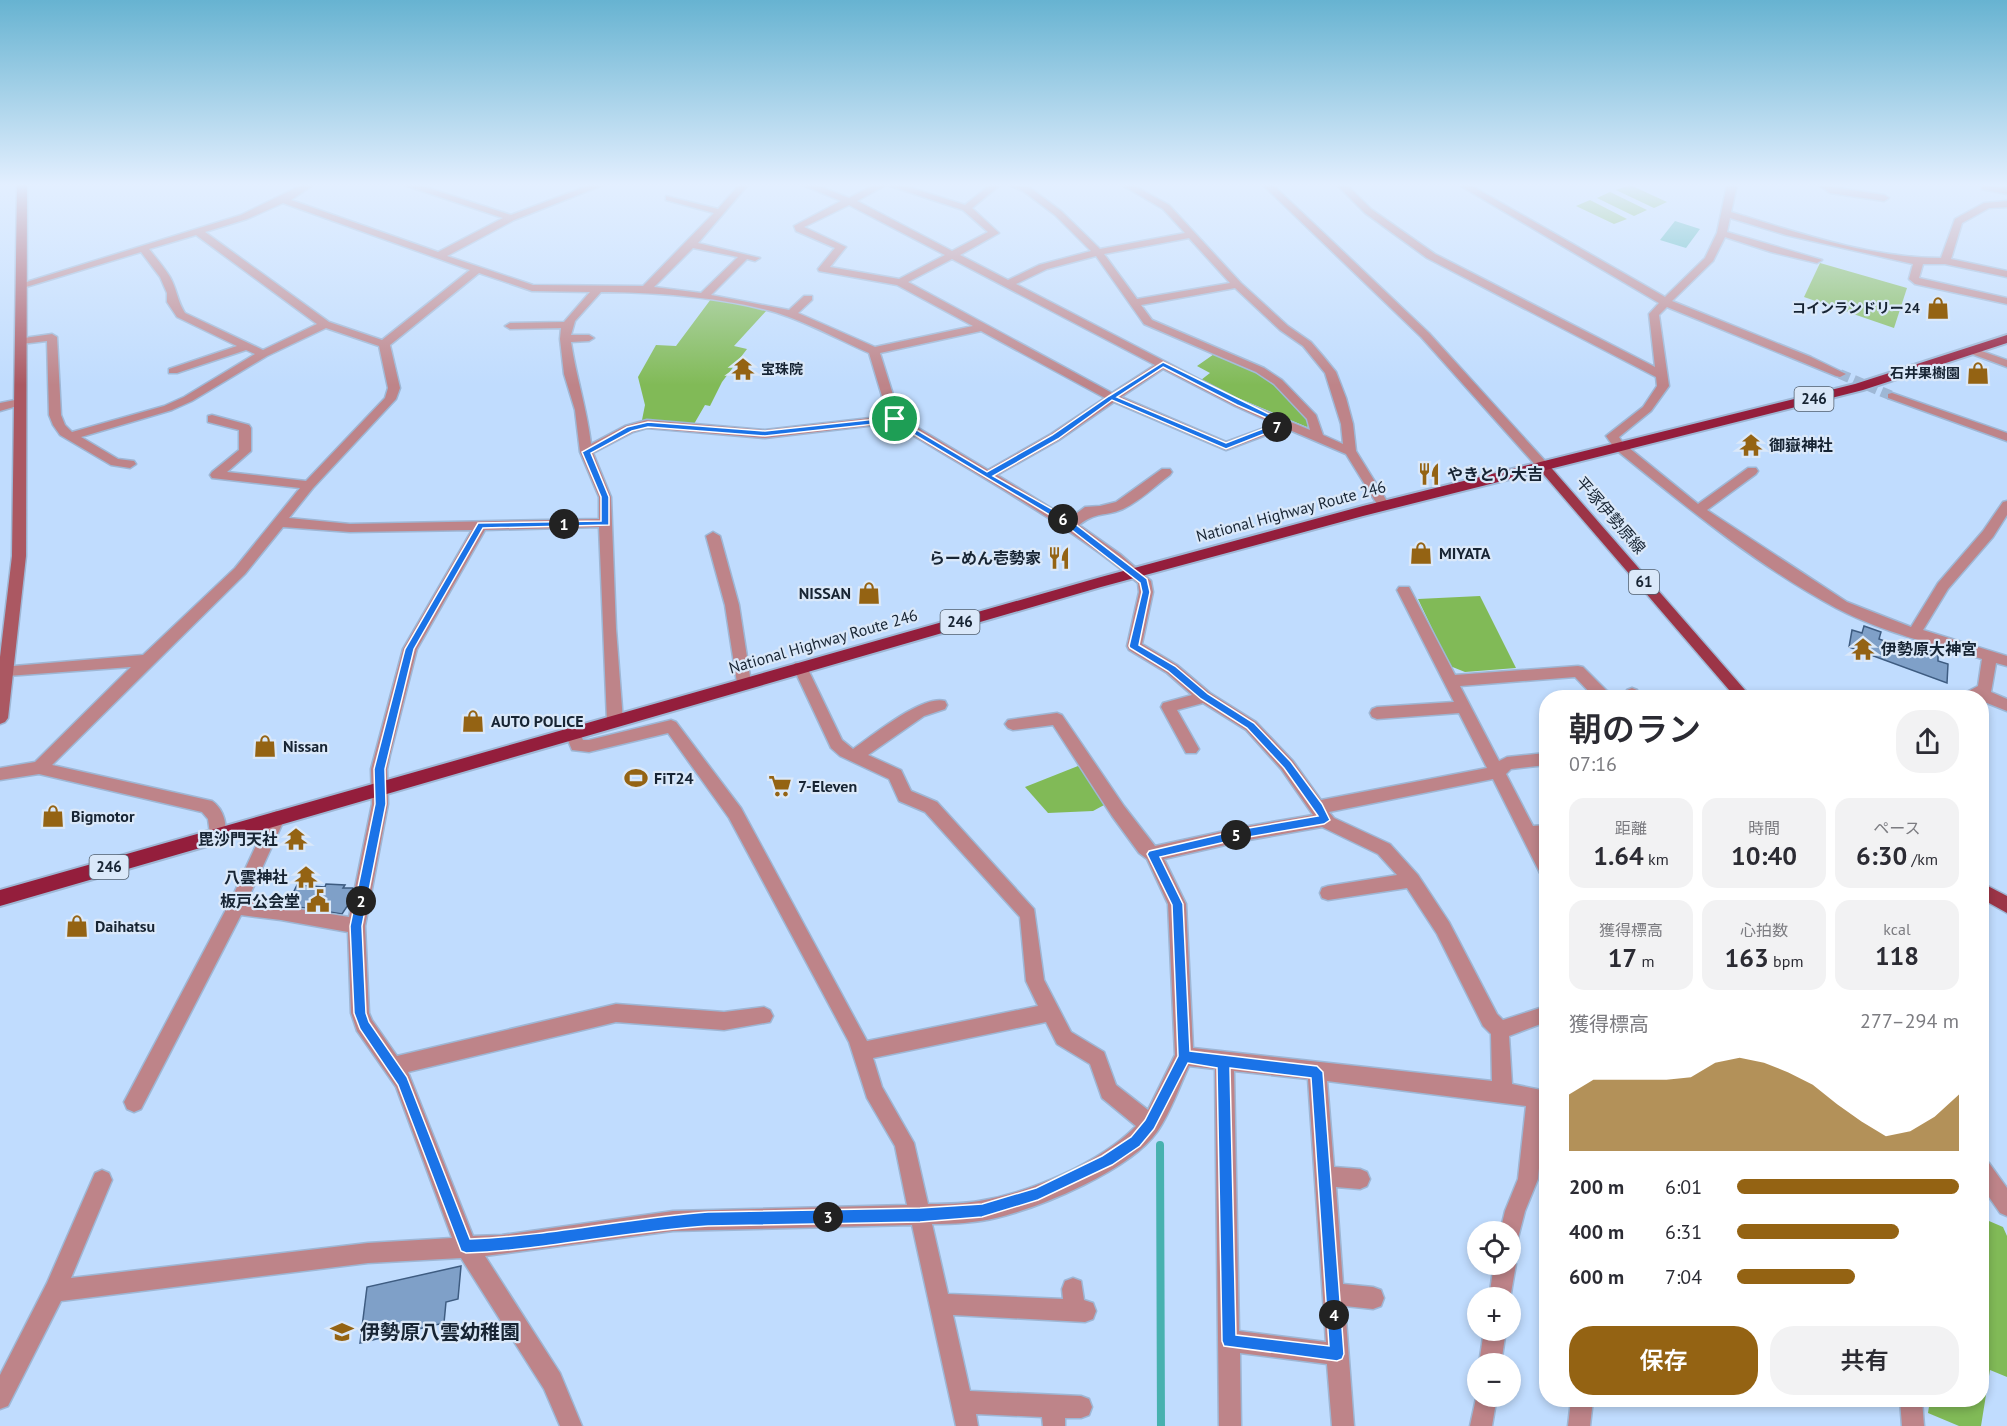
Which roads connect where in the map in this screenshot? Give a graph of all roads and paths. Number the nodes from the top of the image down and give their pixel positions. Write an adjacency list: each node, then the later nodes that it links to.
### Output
1 (22, 252): 30 (main road)
2 (131, 252): 30 (street)
3 (146, 252): 49 (street)
4 (225, 252): 40 (street)
5 (427, 252): 22 (street)
6 (447, 252): 22 (street)
7 (684, 252): 33 (street)
8 (723, 252): 34 (street)
9 (837, 252): 28 (street)
10 (946, 252): 21 (street)
11 (959, 252): 21 (street)
12 (1098, 252): 29 (street); 38 (street)
13 (1206, 252): 31 (street)
14 (1337, 252): 72 (street)
15 (1425, 252): 57 (street)
16 (1577, 252): 36 (street)
17 (1711, 252): 36 (street)
18 (1781, 252): 23 (street)
19 (1865, 252): 24 (street)
20 (1948, 252): 25 (street)
21 (953, 255): 28 (street); 29 (street)
22 (439, 256): 26 (street)
23 (1817, 260)
24 (1919, 261): 25 (street); 37 (street)
25 (1945, 261): 27 (street)
26 (477, 270): 32 (street); 48 (street)
27 (2007, 274)
28 (900, 282): 43 (street)
29 (1008, 284): 53 (street)
30 (22, 285): 47 (main road)
31 (1237, 285): 38 (street); 69 (street)
32 (598, 289): 33 (street); 41 (street)
33 (646, 289): 34 (street)
34 (704, 296): 39 (street)
35 (808, 298): 39 (street)
36 (1668, 301): 56 (street); 57 (street)
37 (2007, 301)
38 (1134, 303): 66 (street)
39 (790, 314): 50 (street)
40 (325, 324): 48 (street); 52 (street)
41 (567, 325): 42 (street); 45 (street)
42 (510, 326)
43 (983, 327): 50 (street); 59 (street)
44 (589, 338): 45 (street)
45 (565, 339): 70 (street)
46 (2007, 339): 51 (highway, National Highway Route 246 / 246)
47 (21, 341): 60 (main road); 65 (street)
48 (384, 344): 76 (street)
49 (245, 346): 52 (street); 55 (street)
50 (874, 351): 62 (street)
51 (1973, 351): 54 (street); 68 (highway, National Highway Route 246 / 246)
52 (263, 354): 65 (street)
53 (1163, 364): 59 (street); 64 (street)
54 (2007, 364)
55 (173, 371)
56 (1840, 374)
57 (1663, 376): 68 (street)
58 (1892, 396): 67 (street)
59 (1111, 397): 64 (street); 75 (street)
60 (20, 402): 61 (street); 92 (main road)
61 (0, 407)
62 (895, 419): 70 (street); 75 (street)
63 (219, 424): 76 (street)
64 (1285, 424): 66 (street)
65 (71, 436): 71 (street)
66 (1317, 436): 69 (street)
67 (2007, 437)
68 (1619, 446): 72 (highway, National Highway Route 246 / 246); 79 (street)
69 (1350, 451): 78 (street)
70 (586, 452): 81 (street)
71 (130, 464)
72 (1543, 466): 78 (highway, National Highway Route 246 / 246); 96 (main road, 平塚伊勢原線 / 61)
73 (1752, 471): 79 (street)
74 (1166, 472): 83 (street)
75 (987, 476): 83 (street)
76 (309, 485): 80 (street)
77 (2007, 505): 87 (street)
78 (1384, 506): 85 (highway, National Highway Route 246 / 246)
79 (1698, 510): 87 (street)
80 (280, 522): 82 (street); 89 (street)
81 (606, 524): 82 (street); 105 (street)
82 (481, 525): 114 (street)
83 (1070, 525): 85 (street)
84 (713, 536): 94 (street)
85 (1134, 573): 91 (highway, National Highway Route 246 / 246); 98 (street)
86 (1404, 590): 93 (street)
87 (1914, 633): 88 (street)
88 (1990, 656): 90 (street); 97 (street)
89 (147, 660): 92 (street); 111 (street)
90 (2007, 661)
91 (800, 667): 94 (highway, National Highway Route 246 / 246); 109 (street)
92 (7, 671): 104 (main road)
93 (1450, 681): 95 (street); 102 (street)
94 (744, 683): 105 (highway, National Highway Route 246 / 246)
95 (1598, 690)
96 (1738, 690)
97 (1983, 690)
98 (1205, 697): 108 (street); 115 (street)
99 (1989, 700): 101 (street)
100 (940, 705): 109 (street)
101 (2007, 705)
102 (1463, 707): 103 (street); 112 (street)
103 (1377, 713)
104 (0, 718)
105 (615, 721): 107 (highway, National Highway Route 246 / 246)
106 (1013, 724): 120 (street)
107 (573, 733): 114 (highway, National Highway Route 246 / 246); 133 (street)
108 (1191, 749)
109 (855, 756): 129 (street)
110 (1539, 760): 112 (street)
111 (39, 768): 113 (street); 119 (street)
112 (1497, 772): 115 (street); 118 (street)
113 (0, 774)
114 (380, 790): 116 (highway, National Highway Route 246 / 246); 128 (street)
115 (1321, 814): 120 (street); 122 (street)
116 (277, 818): 119 (highway, National Highway Route 246 / 246); 127 (street)
117 (1539, 832): 118 (street)
118 (1528, 833): 121 (street)
119 (217, 836): 125 (highway, National Highway Route 246 / 246)
120 (1153, 854): 134 (street)
121 (1539, 854)
122 (1412, 880): 123 (street); 132 (street)
123 (1328, 892)
124 (1989, 894): 126 (main road)
125 (0, 898)
126 (2007, 905)
127 (236, 907): 128 (street); 140 (street)
128 (356, 926): 136 (street)
129 (1051, 1012): 133 (street); 142 (street)
130 (764, 1016): 136 (street)
131 (1539, 1016): 132 (street)
132 (1500, 1030): 138 (street)
133 (861, 1051): 149 (street)
134 (1184, 1056): 135 (street); 142 (street)
135 (1224, 1062): 137 (street); 157 (street)
136 (393, 1066): 151 (street)
137 (1317, 1072): 138 (street); 143 (street)
138 (1504, 1092): 139 (street)
139 (1539, 1099)
140 (134, 1102)
141 (1539, 1111): 150 (street)
142 (1150, 1125): 149 (street)
143 (1324, 1176): 144 (street); 154 (street)
144 (1360, 1179)
145 (102, 1180): 153 (street)
146 (1989, 1180): 148 (street)
147 (1989, 1198): 148 (street)
148 (2007, 1207)
149 (920, 1215): 151 (street); 156 (street)
150 (1513, 1221)
151 (466, 1246): 153 (street); 166 (street)
152 (1073, 1289): 156 (street)
153 (55, 1291): 159 (street)
154 (1333, 1294): 155 (street); 158 (street)
155 (1372, 1298)
156 (940, 1304): 160 (street)
157 (1229, 1341): 158 (street); 168 (street)
158 (1337, 1354): 169 (street)
159 (0, 1398)
160 (963, 1402): 165 (street); 167 (street)
161 (1081, 1407): 165 (street)
162 (1484, 1407): 170 (street)
163 (1581, 1407): 171 (street)
164 (1912, 1407): 172 (street)
165 (1054, 1416)
166 (571, 1426)
167 (967, 1426)
168 (1230, 1426)
169 (1343, 1426)
170 (1481, 1426)
171 (1579, 1426)
172 (1913, 1426)

